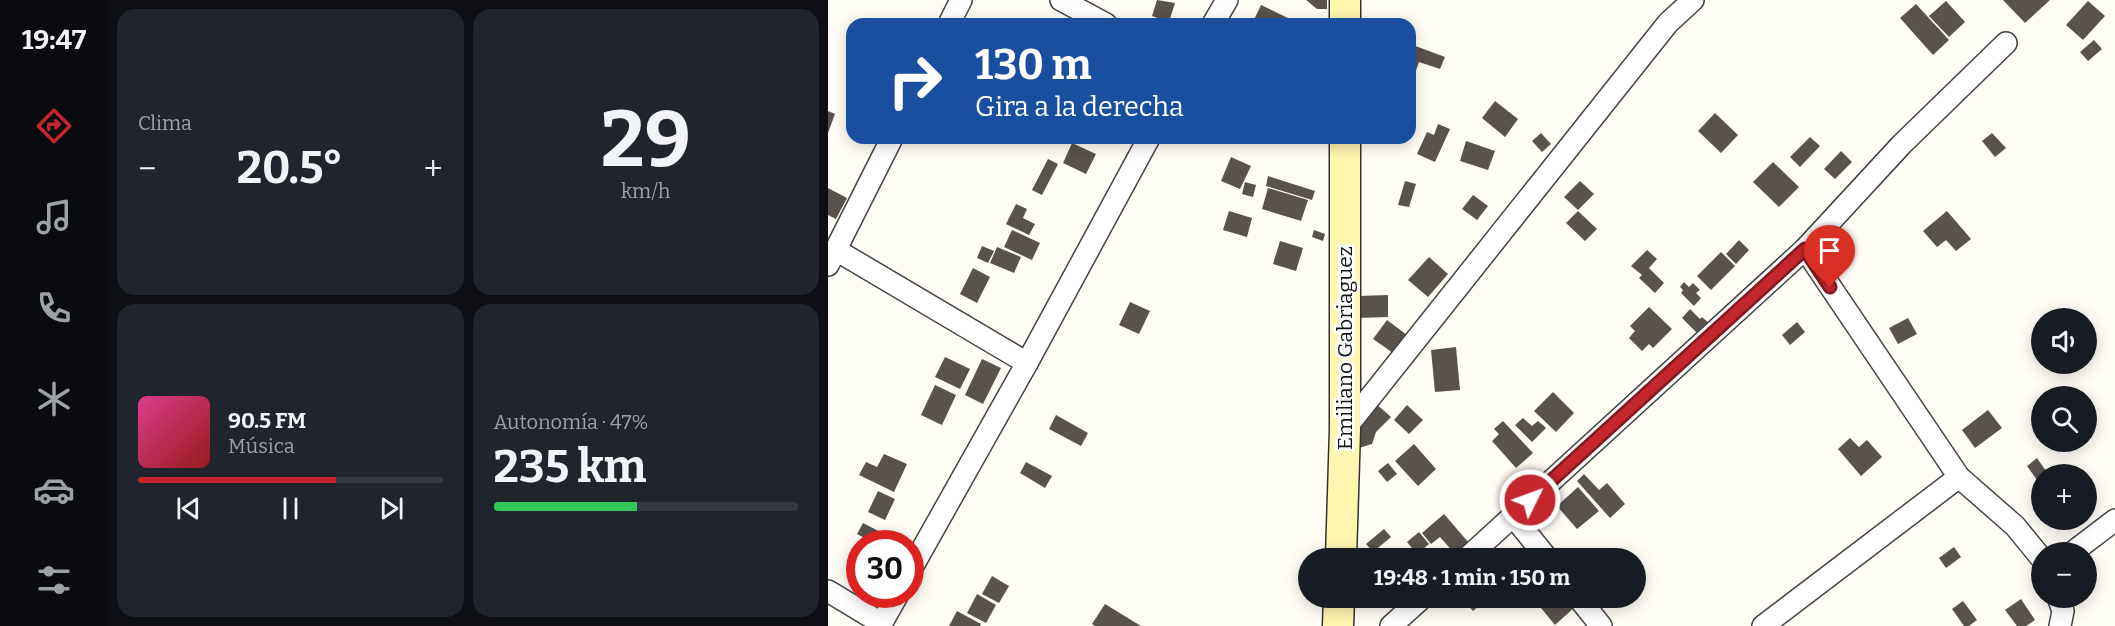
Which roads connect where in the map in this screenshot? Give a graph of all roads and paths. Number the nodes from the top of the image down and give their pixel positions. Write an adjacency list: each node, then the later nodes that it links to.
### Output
1 (961, 0): 6 (street)
2 (1061, 0): 7 (street)
3 (1227, 0): 8 (street)
4 (1345, 0): 9 (main road)
5 (1693, 0): 17 (street)
6 (952, 18)
7 (1095, 18)
8 (1216, 18)
9 (1345, 18)
10 (2006, 43): 14 (street)
11 (889, 144): 15 (street)
12 (1146, 144): 16 (street)
13 (1345, 144): 17 (main road, Emiliano Gabriaguez)
14 (1805, 249): 18 (street); 19 (street)
15 (832, 257): 16 (street)
16 (1027, 363): 22 (street)
17 (1345, 429): 24 (main road, Emiliano Gabriaguez)
18 (1959, 477): 23 (street); 37 (street)
19 (1513, 516): 25 (street); 26 (street)
20 (2115, 520): 21 (street)
21 (2086, 542)
22 (924, 546)
23 (2031, 546)
24 (1341, 548)
25 (1478, 548)
26 (1539, 548)
27 (828, 591): 33 (street)
28 (890, 608): 33 (street)
29 (1339, 608): 34 (main road)
30 (1411, 608): 35 (street)
31 (1587, 608): 36 (street)
32 (2062, 608): 38 (street)
33 (880, 625)
34 (1338, 626)
35 (1391, 626)
36 (1601, 626)
37 (1763, 626)
38 (2060, 626)

